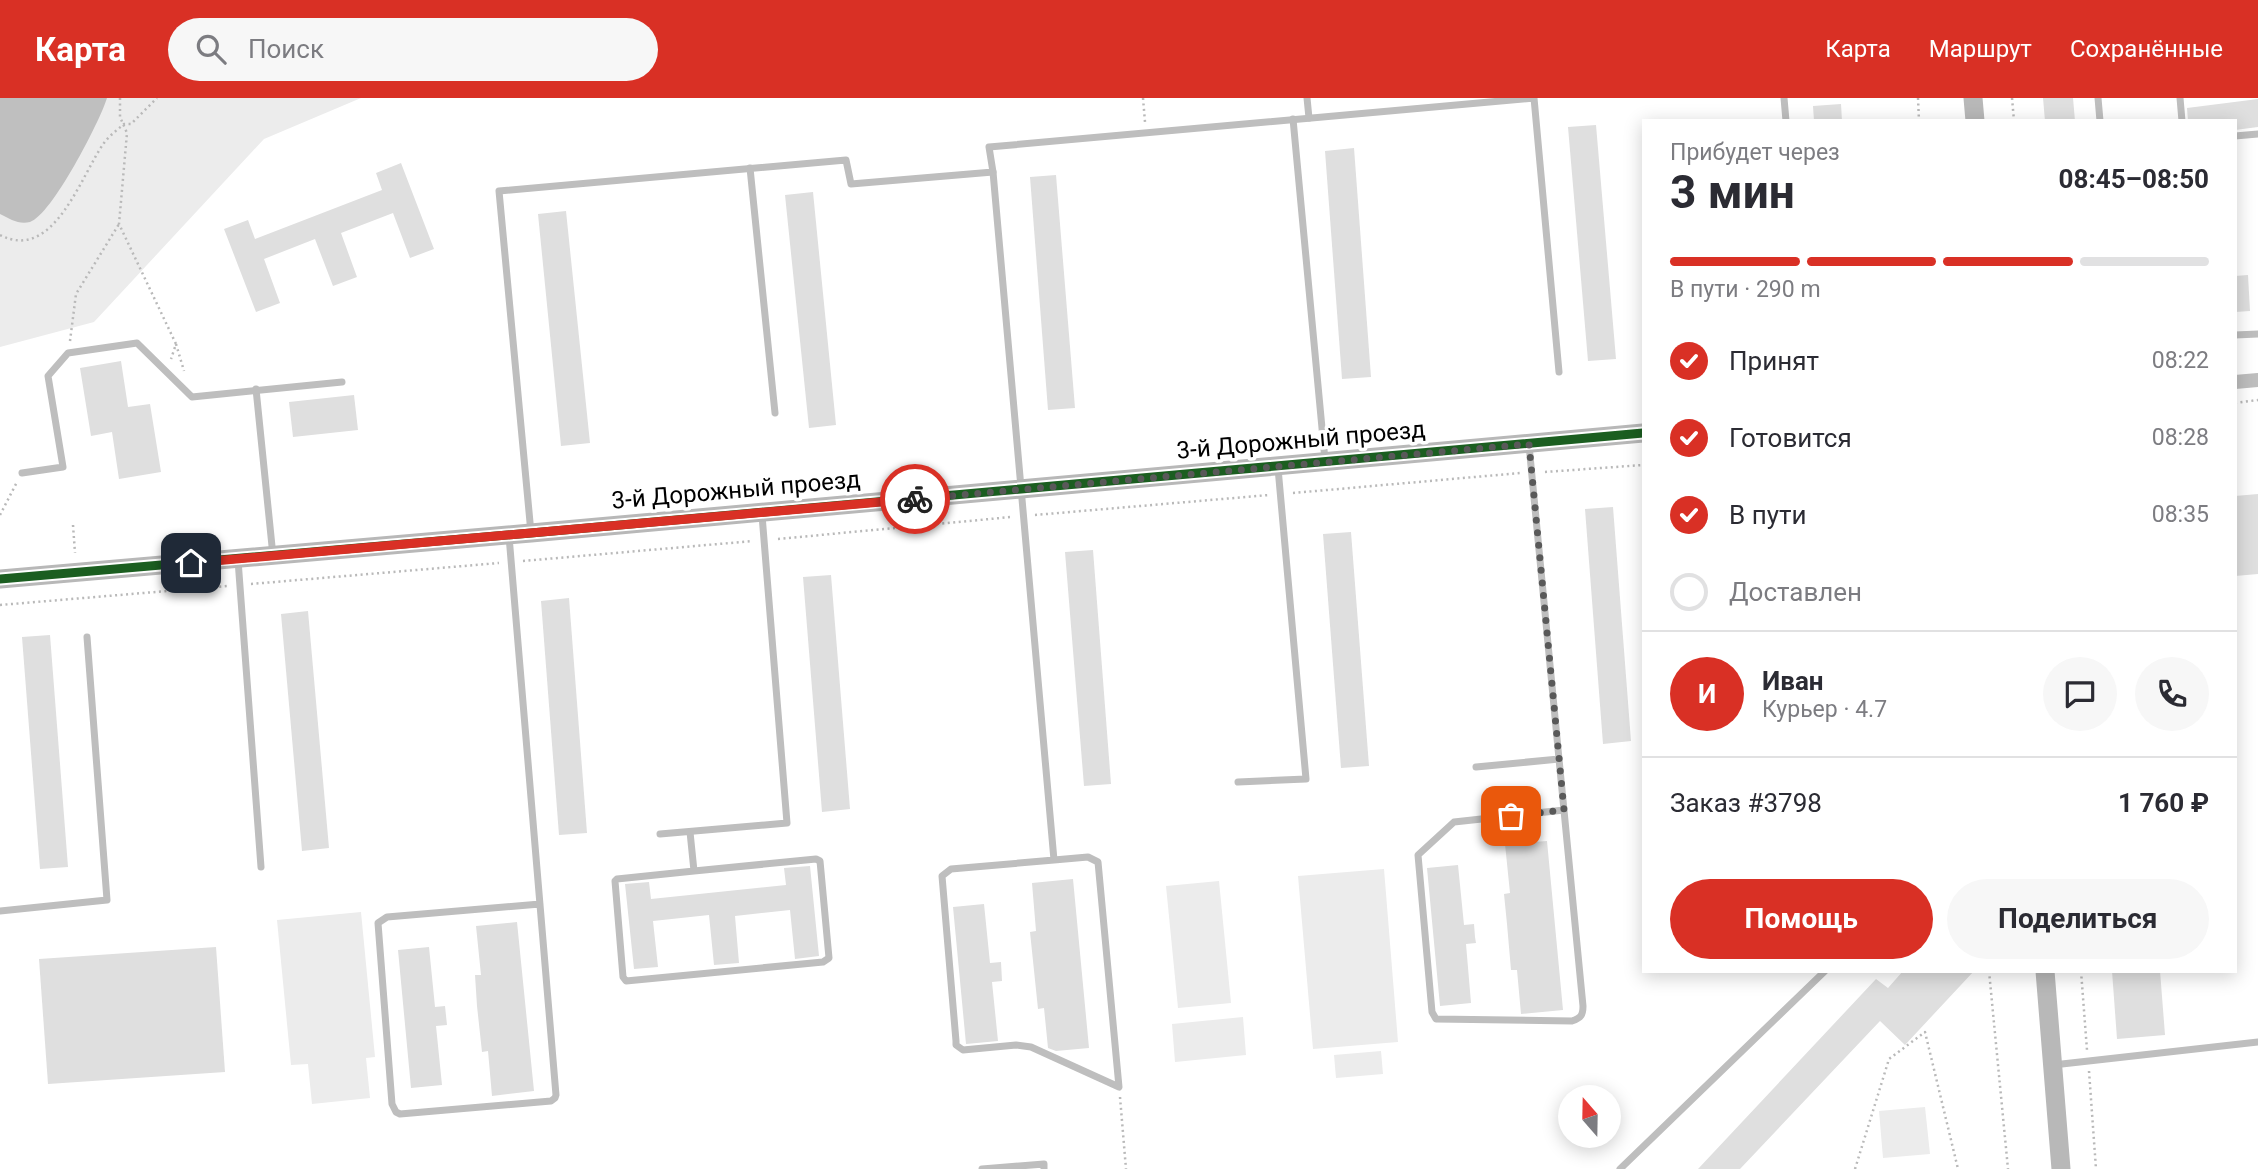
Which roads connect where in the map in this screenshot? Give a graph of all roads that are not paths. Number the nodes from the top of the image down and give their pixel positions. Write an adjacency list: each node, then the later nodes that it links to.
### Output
1 (1307, 98): 6 (lane)
2 (1784, 98): 8 (lane)
3 (1973, 98): 9 (street)
4 (2098, 98): 10 (lane)
5 (2180, 98): 11 (lane)
6 (1309, 118): 7 (lane); 18 (lane)
7 (1293, 119): 15 (lane); 26 (lane)
8 (1786, 119)
9 (1975, 119)
10 (2100, 119)
11 (2182, 119)
12 (2258, 134): 13 (lane)
13 (2237, 136)
14 (750, 169): 15 (lane); 23 (lane); 31 (lane)
15 (993, 172): 29 (lane)
16 (2258, 334): 17 (lane)
17 (2237, 335)
18 (1559, 372)
19 (2258, 380): 21 (street)
20 (342, 382): 22 (lane)
21 (2237, 382)
22 (256, 389): 28 (lane); 33 (lane)
23 (775, 413)
24 (1642, 433): 25 (street, 3-й Дорожный проезд)
25 (1529, 444): 26 (street, 3-й Дорожный проезд); 37 (lane)
26 (1325, 462): 27 (street, 3-й Дорожный проезд)
27 (1278, 467): 29 (street, 3-й Дорожный проезд); 39 (lane)
28 (22, 473)
29 (1022, 489): 30 (street, 3-й Дорожный проезд); 43 (lane)
30 (762, 513): 31 (street, 3-й Дорожный проезд); 41 (lane)
31 (531, 533): 32 (street, 3-й Дорожный проезд)
32 (508, 535): 33 (street, 3-й Дорожный проезд); 46 (lane)
33 (273, 556): 34 (street, 3-й Дорожный проезд)
34 (238, 559): 35 (street, 3-й Дорожный проезд); 44 (lane)
35 (0, 579)
36 (87, 637): 47 (lane)
37 (1559, 759): 38 (lane); 40 (lane)
38 (1476, 767)
39 (1238, 782)
40 (1564, 810): 40 (lane)
41 (690, 832): 42 (lane); 45 (lane)
42 (660, 834)
43 (1054, 860): 43 (lane)
44 (261, 867)
45 (694, 871): 45 (lane)
46 (540, 904): 46 (lane)
47 (0, 911)
48 (1823, 973): 54 (lane)
49 (2045, 973): 51 (street)
50 (2258, 1042): 51 (lane)
51 (2053, 1065): 55 (street)
52 (982, 1169): 53 (lane)
53 (1044, 1169)
54 (1620, 1169)
55 (2061, 1169)

